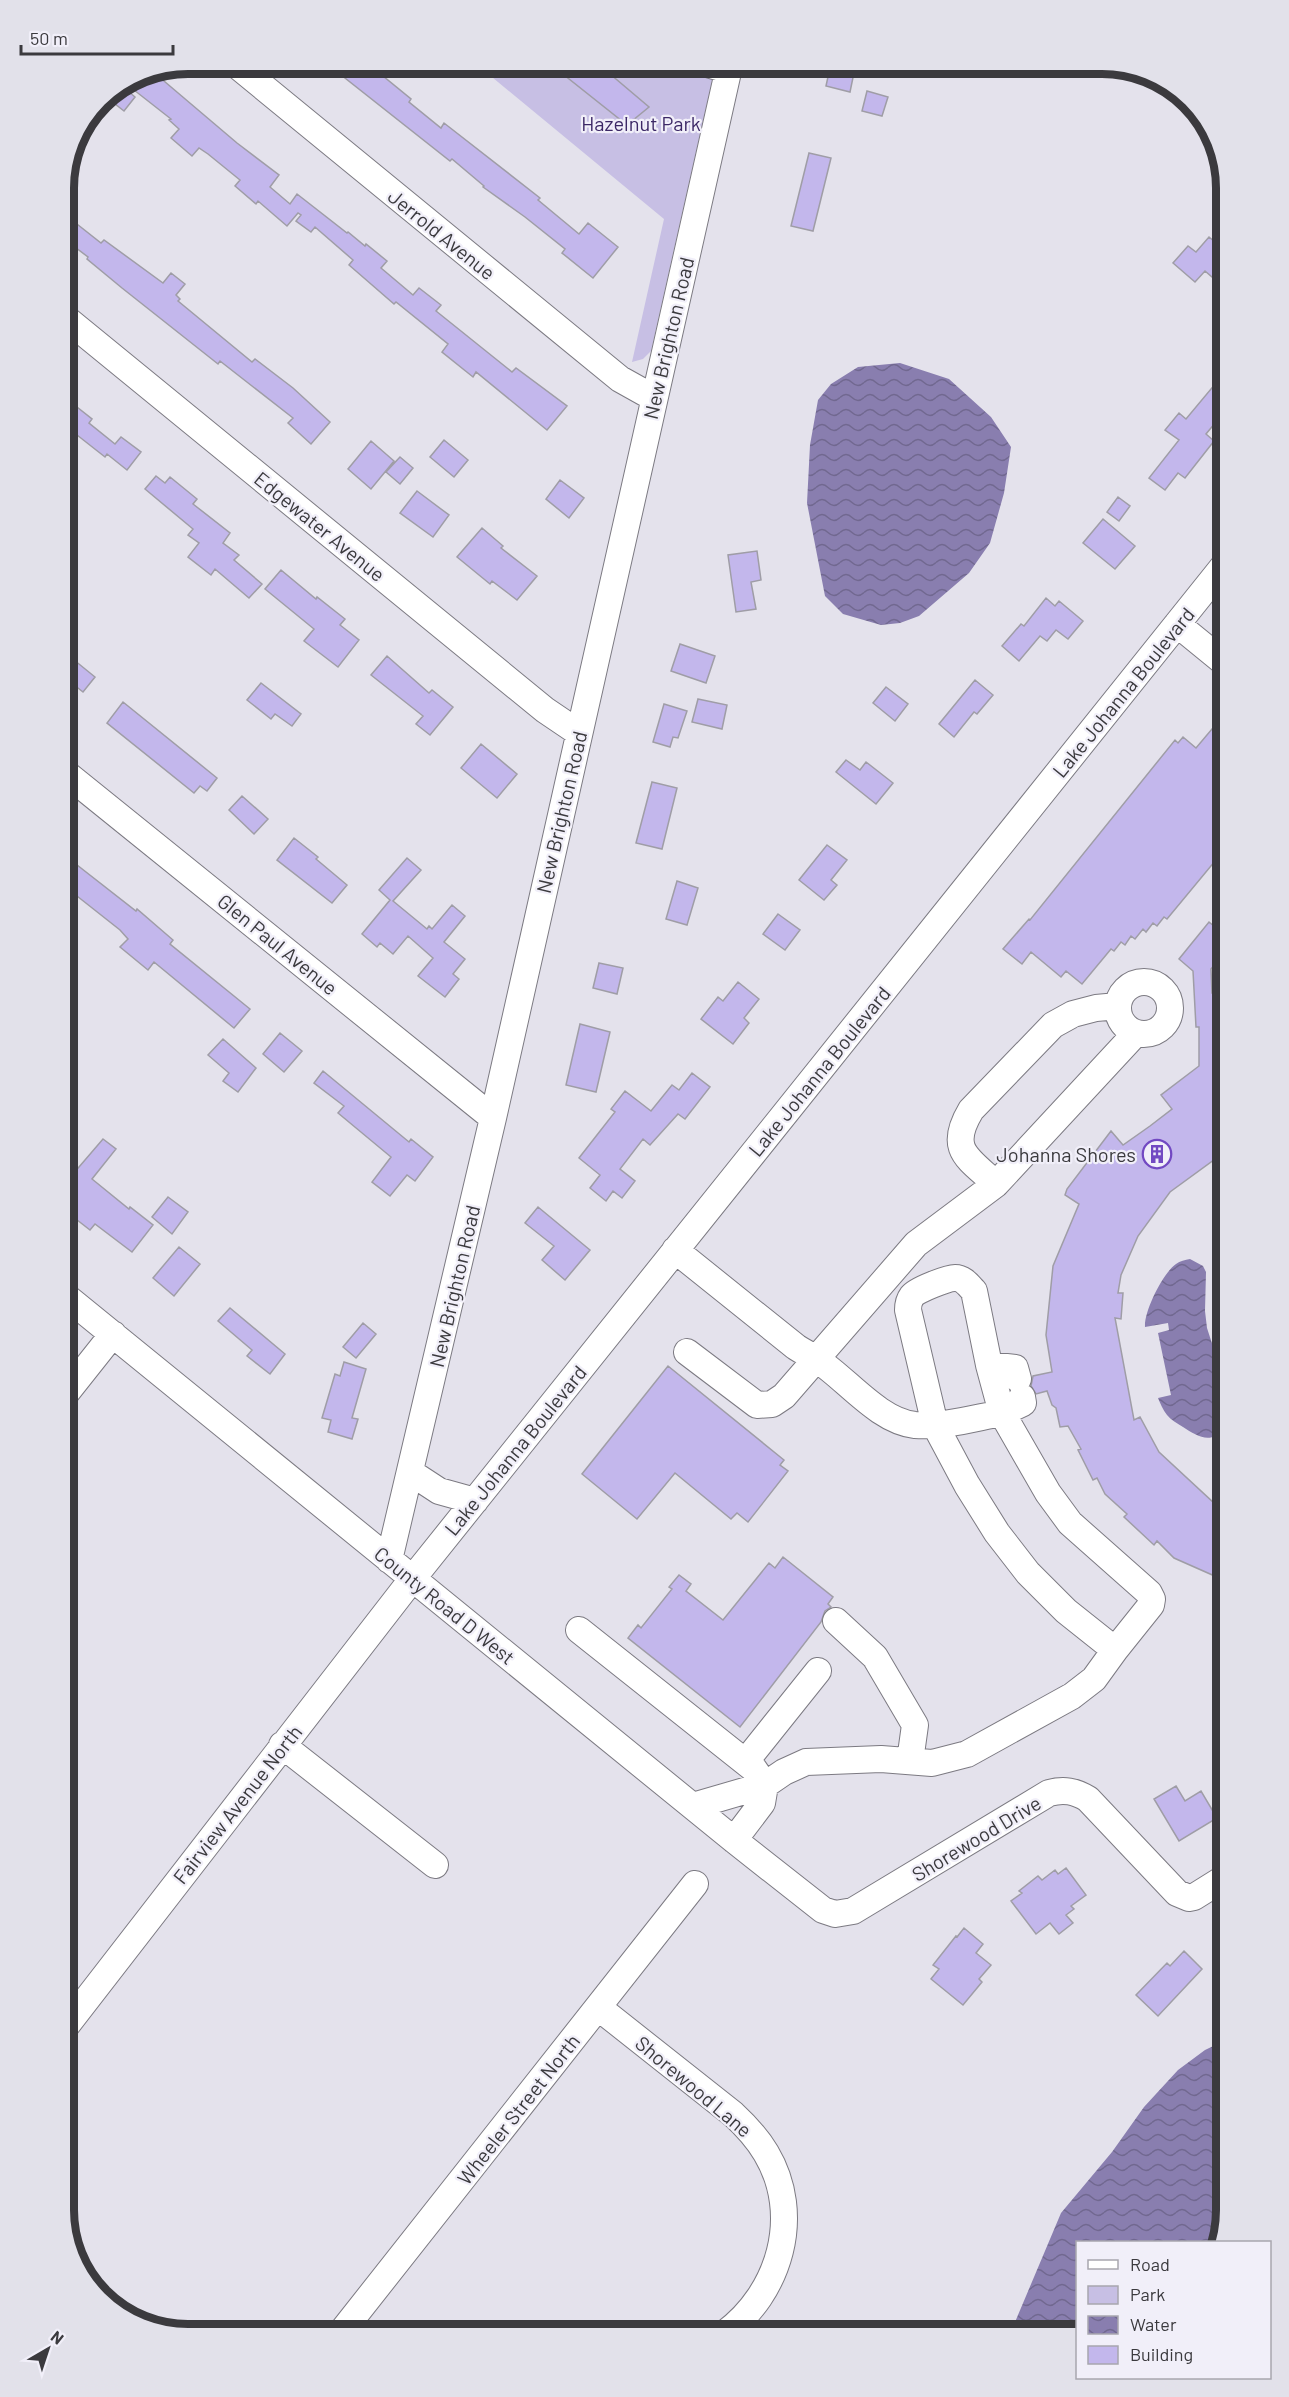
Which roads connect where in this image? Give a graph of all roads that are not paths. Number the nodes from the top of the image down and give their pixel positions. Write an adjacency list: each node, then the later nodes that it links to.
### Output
1 (247, 74): 4 (street, Jerrold Avenue)
2 (719, 74): 4 (street, New Brighton Road)
3 (74, 325): 8 (street, Edgewater Avenue)
4 (654, 398): 8 (street, New Brighton Road)
5 (1216, 576): 6 (street, Lake Johanna Boulevard)
6 (1178, 624): 7 (street); 14 (street, Lake Johanna Boulevard)
7 (1216, 656)
8 (579, 733): 12 (street, New Brighton Road)
9 (74, 780): 12 (street, Glen Paul Avenue)
10 (1118, 1006): 11 (street); 11 (street); 13 (street)
11 (1136, 1033): 13 (street)
12 (493, 1118): 23 (street, New Brighton Road)
13 (996, 1184): 18 (street)
14 (681, 1243): 18 (street); 24 (street, Lake Johanna Boulevard)
15 (74, 1303): 16 (street, County Road D West)
16 (113, 1334): 20 (street); 25 (street, County Road D West)
17 (687, 1352): 18 (street)
18 (817, 1359): 22 (street)
19 (989, 1365): 21 (street); 21 (street); 22 (street)
20 (74, 1383)
21 (1002, 1413): 22 (street); 29 (street)
22 (935, 1425): 29 (street)
23 (410, 1472): 24 (street); 25 (street, New Brighton Road)
24 (475, 1501): 26 (street, Lake Johanna Boulevard)
25 (389, 1560): 26 (street, County Road D West)
26 (412, 1578): 31 (street, Fairview Avenue North); 35 (street, County Road D West)
27 (836, 1621): 33 (street)
28 (579, 1630): 32 (street)
29 (1115, 1650): 33 (street)
30 (818, 1671): 32 (street)
31 (282, 1745): 37 (street); 42 (street, Fairview Avenue North)
32 (746, 1761): 34 (street)
33 (910, 1761): 34 (street)
34 (765, 1785): 35 (street); 36 (street)
35 (693, 1806): 36 (street, County Road D West)
36 (734, 1840): 40 (street, County Road D West)
37 (435, 1865)
38 (1216, 1883): 40 (street, Shorewood Drive)
39 (695, 1884): 41 (street, Wheeler Street North)
40 (828, 1913)
41 (599, 2008): 43 (street, Wheeler Street North); 44 (street, Shorewood Lane)
42 (74, 2016)
43 (349, 2323)
44 (738, 2324)

